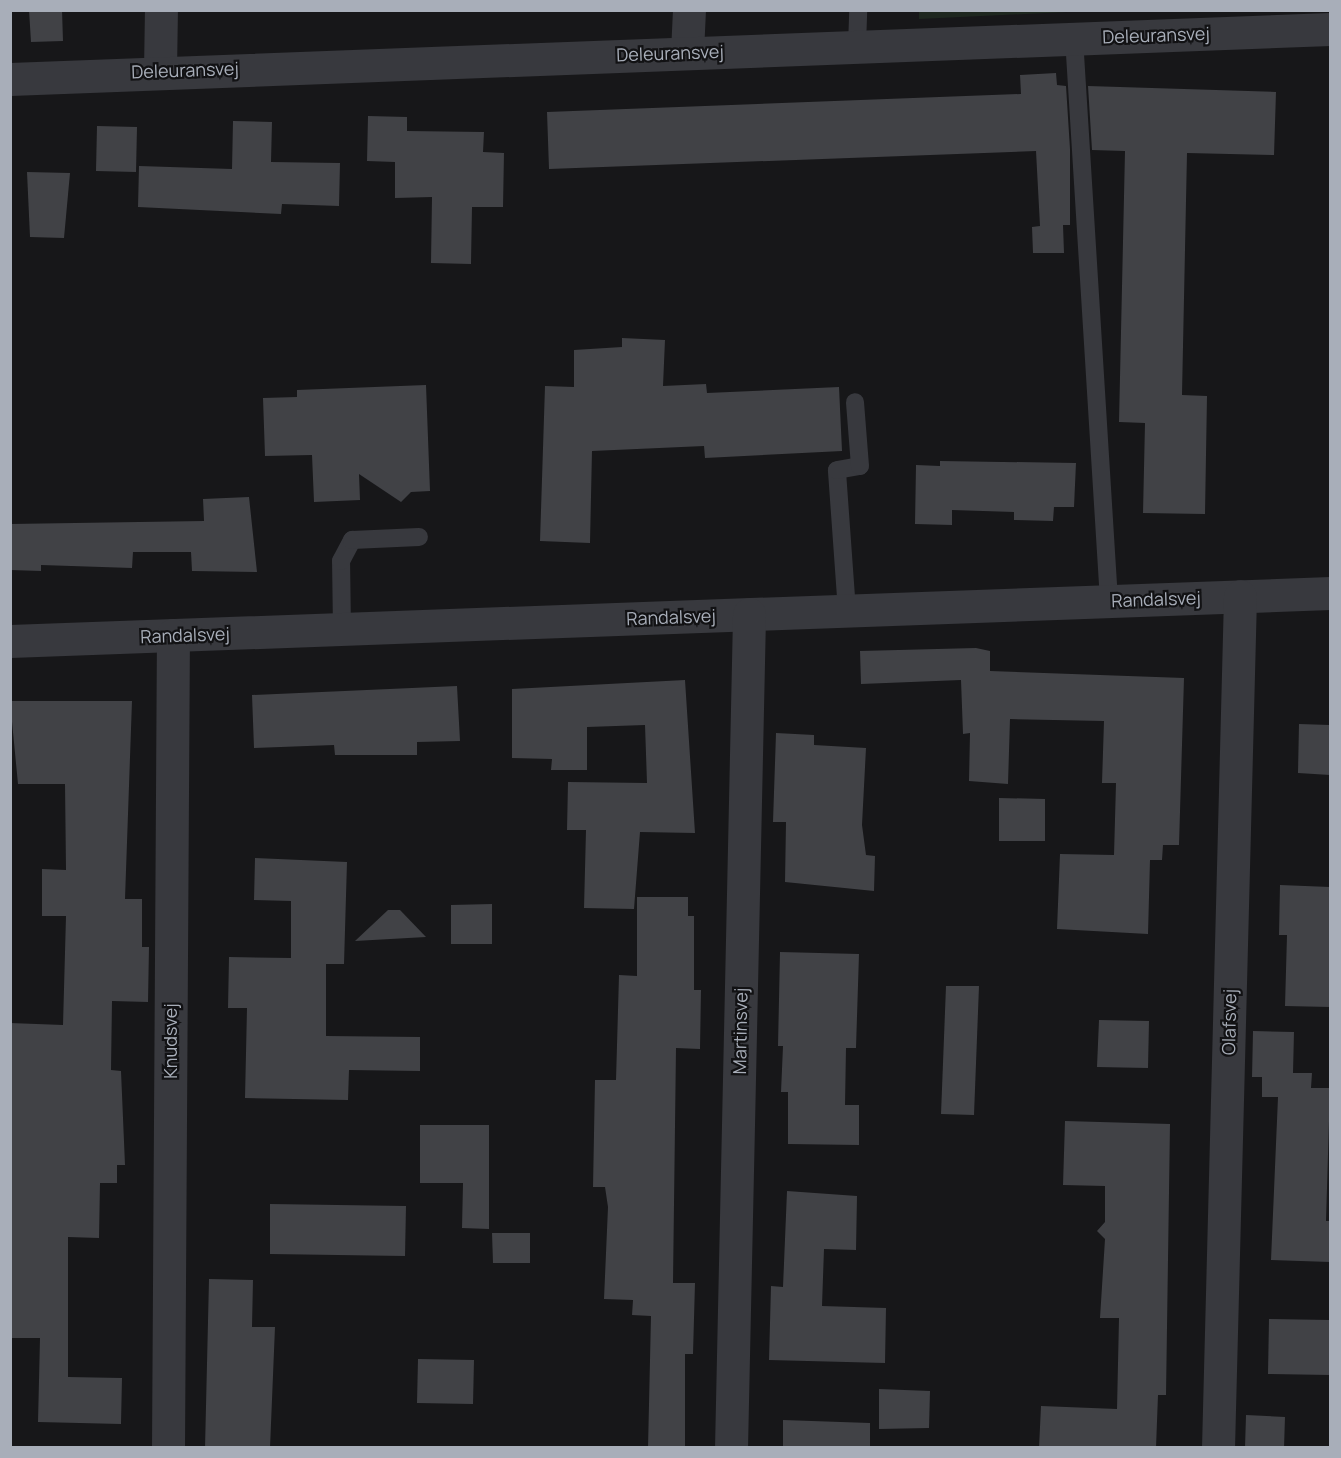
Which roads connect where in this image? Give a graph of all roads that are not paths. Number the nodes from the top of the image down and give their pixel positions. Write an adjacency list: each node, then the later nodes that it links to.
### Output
1 (161, 10): 8 (street)
2 (689, 10): 7 (street)
3 (858, 10): 6 (lane)
4 (1330, 29): 5 (street, Deleuransvej)
5 (1074, 38): 6 (street, Deleuransvej); 14 (lane)
6 (857, 46): 7 (street, Deleuransvej)
7 (687, 52): 8 (street, Deleuransvej)
8 (160, 71): 9 (street, Deleuransvej)
9 (10, 79)
10 (855, 402): 15 (lane)
11 (419, 537): 17 (lane)
12 (1330, 593): 13 (street, Randalsvej)
13 (1240, 596): 14 (street, Randalsvej); 22 (street, Olafsvej)
14 (1109, 601): 15 (street, Randalsvej)
15 (847, 611): 16 (street, Randalsvej)
16 (749, 614): 17 (street, Randalsvej); 21 (street, Martinsvej)
17 (342, 629): 18 (street, Randalsvej)
18 (172, 635): 19 (street, Randalsvej); 20 (street, Knudsvej)
19 (10, 641)
20 (168, 1448)
21 (731, 1448)
22 (1218, 1448)

